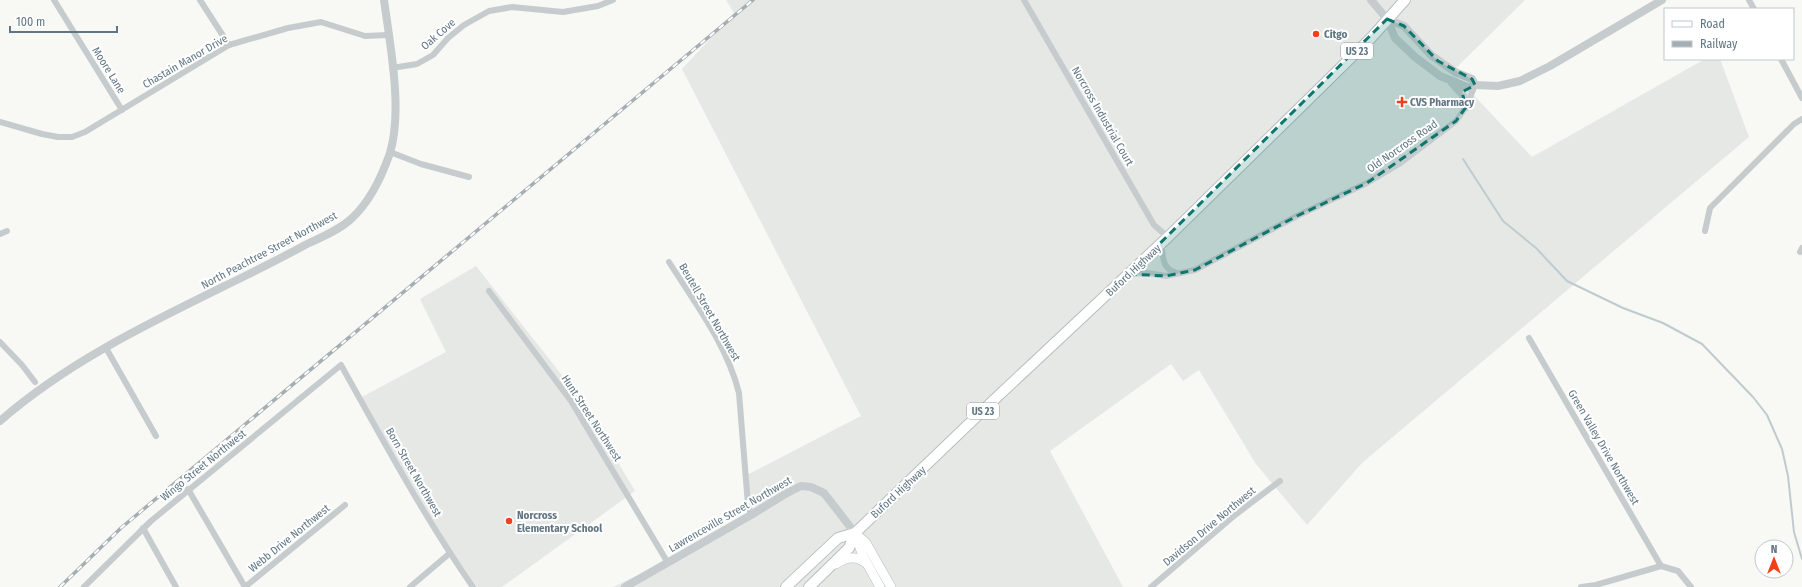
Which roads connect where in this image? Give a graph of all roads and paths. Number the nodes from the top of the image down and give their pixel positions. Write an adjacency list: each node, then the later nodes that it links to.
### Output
1 (54, 0): 18 (street, Moore Lane)
2 (200, 0): 11 (street)
3 (384, 0): 10 (street, North Peachtree Street Northwest)
4 (613, 0): 13 (street, Oak Cove)
5 (1024, 0): 26 (street, Norcross Industrial Court)
6 (1371, 0): 9 (street)
7 (1405, 0): 9 (main road, Buford Highway / US 23)
8 (1662, 0): 15 (street)
9 (1388, 19): 14 (street); 15 (street); 26 (main road, Buford Highway / US 23)
10 (388, 35): 11 (street, Chastain Manor Drive); 13 (street, North Peachtree Street Northwest)
11 (229, 45): 18 (street, Chastain Manor Drive)
12 (1782, 60): 16 (street)
13 (392, 68): 21 (street, North Peachtree Street Northwest)
14 (1447, 79): 15 (street); 17 (street)
15 (1475, 85): 17 (street, Old Norcross Road)
16 (1802, 98)
17 (1466, 107): 28 (street, Old Norcross Road)
18 (122, 110): 20 (street, Chastain Manor Drive)
19 (1802, 119): 24 (street)
20 (0, 122)
21 (390, 152): 22 (street); 33 (street, North Peachtree Street Northwest)
22 (469, 177)
23 (7, 231): 25 (street)
24 (1705, 231)
25 (0, 234)
26 (1165, 240): 28 (street); 29 (main road, Buford Highway / US 23)
27 (669, 262): 41 (street, Beutell Street Northwest)
28 (1177, 273): 29 (street, Old Norcross Road)
29 (1129, 274): 43 (main road, Buford Highway / US 23)
30 (489, 291): 45 (street, Hunt Street Northwest)
31 (1529, 338): 47 (street, Green Valley Drive Northwest)
32 (0, 342): 35 (street)
33 (106, 348): 36 (street, North Peachtree Street Northwest); 37 (street)
34 (341, 365): 39 (street, Wingo Street Northwest); 44 (street, Born Street Northwest)
35 (35, 382)
36 (0, 421)
37 (156, 436)
38 (1280, 481): 59 (street, Davidson Drive Northwest)
39 (188, 489): 42 (street, Wingo Street Northwest); 51 (street)
40 (345, 505): 51 (street, Webb Drive Northwest)
41 (751, 516): 43 (street, Lawrenceville Street Northwest); 45 (street, Lawrenceville Street Northwest)
42 (143, 528): 49 (street, Wingo Street Northwest); 50 (street)
43 (855, 533): 46 (main road); 48 (main road, Buford Highway / US 23); 55 (main road, Buford Highway / US 23); 58 (main road)
44 (450, 553): 52 (street); 53 (street, Born Street Northwest)
45 (668, 563): 54 (street, Lawrenceville Street Northwest)
46 (867, 564): 48 (main road); 57 (main road)
47 (1661, 566): 60 (street); 61 (street)
48 (827, 571): 56 (main road, Buford Highway / US 23)
49 (84, 587)
50 (176, 587)
51 (245, 587)
52 (410, 587)
53 (473, 587)
54 (625, 587)
55 (786, 587)
56 (809, 587)
57 (880, 587)
58 (891, 587)
59 (1151, 587)
60 (1581, 587)
61 (1691, 587)

